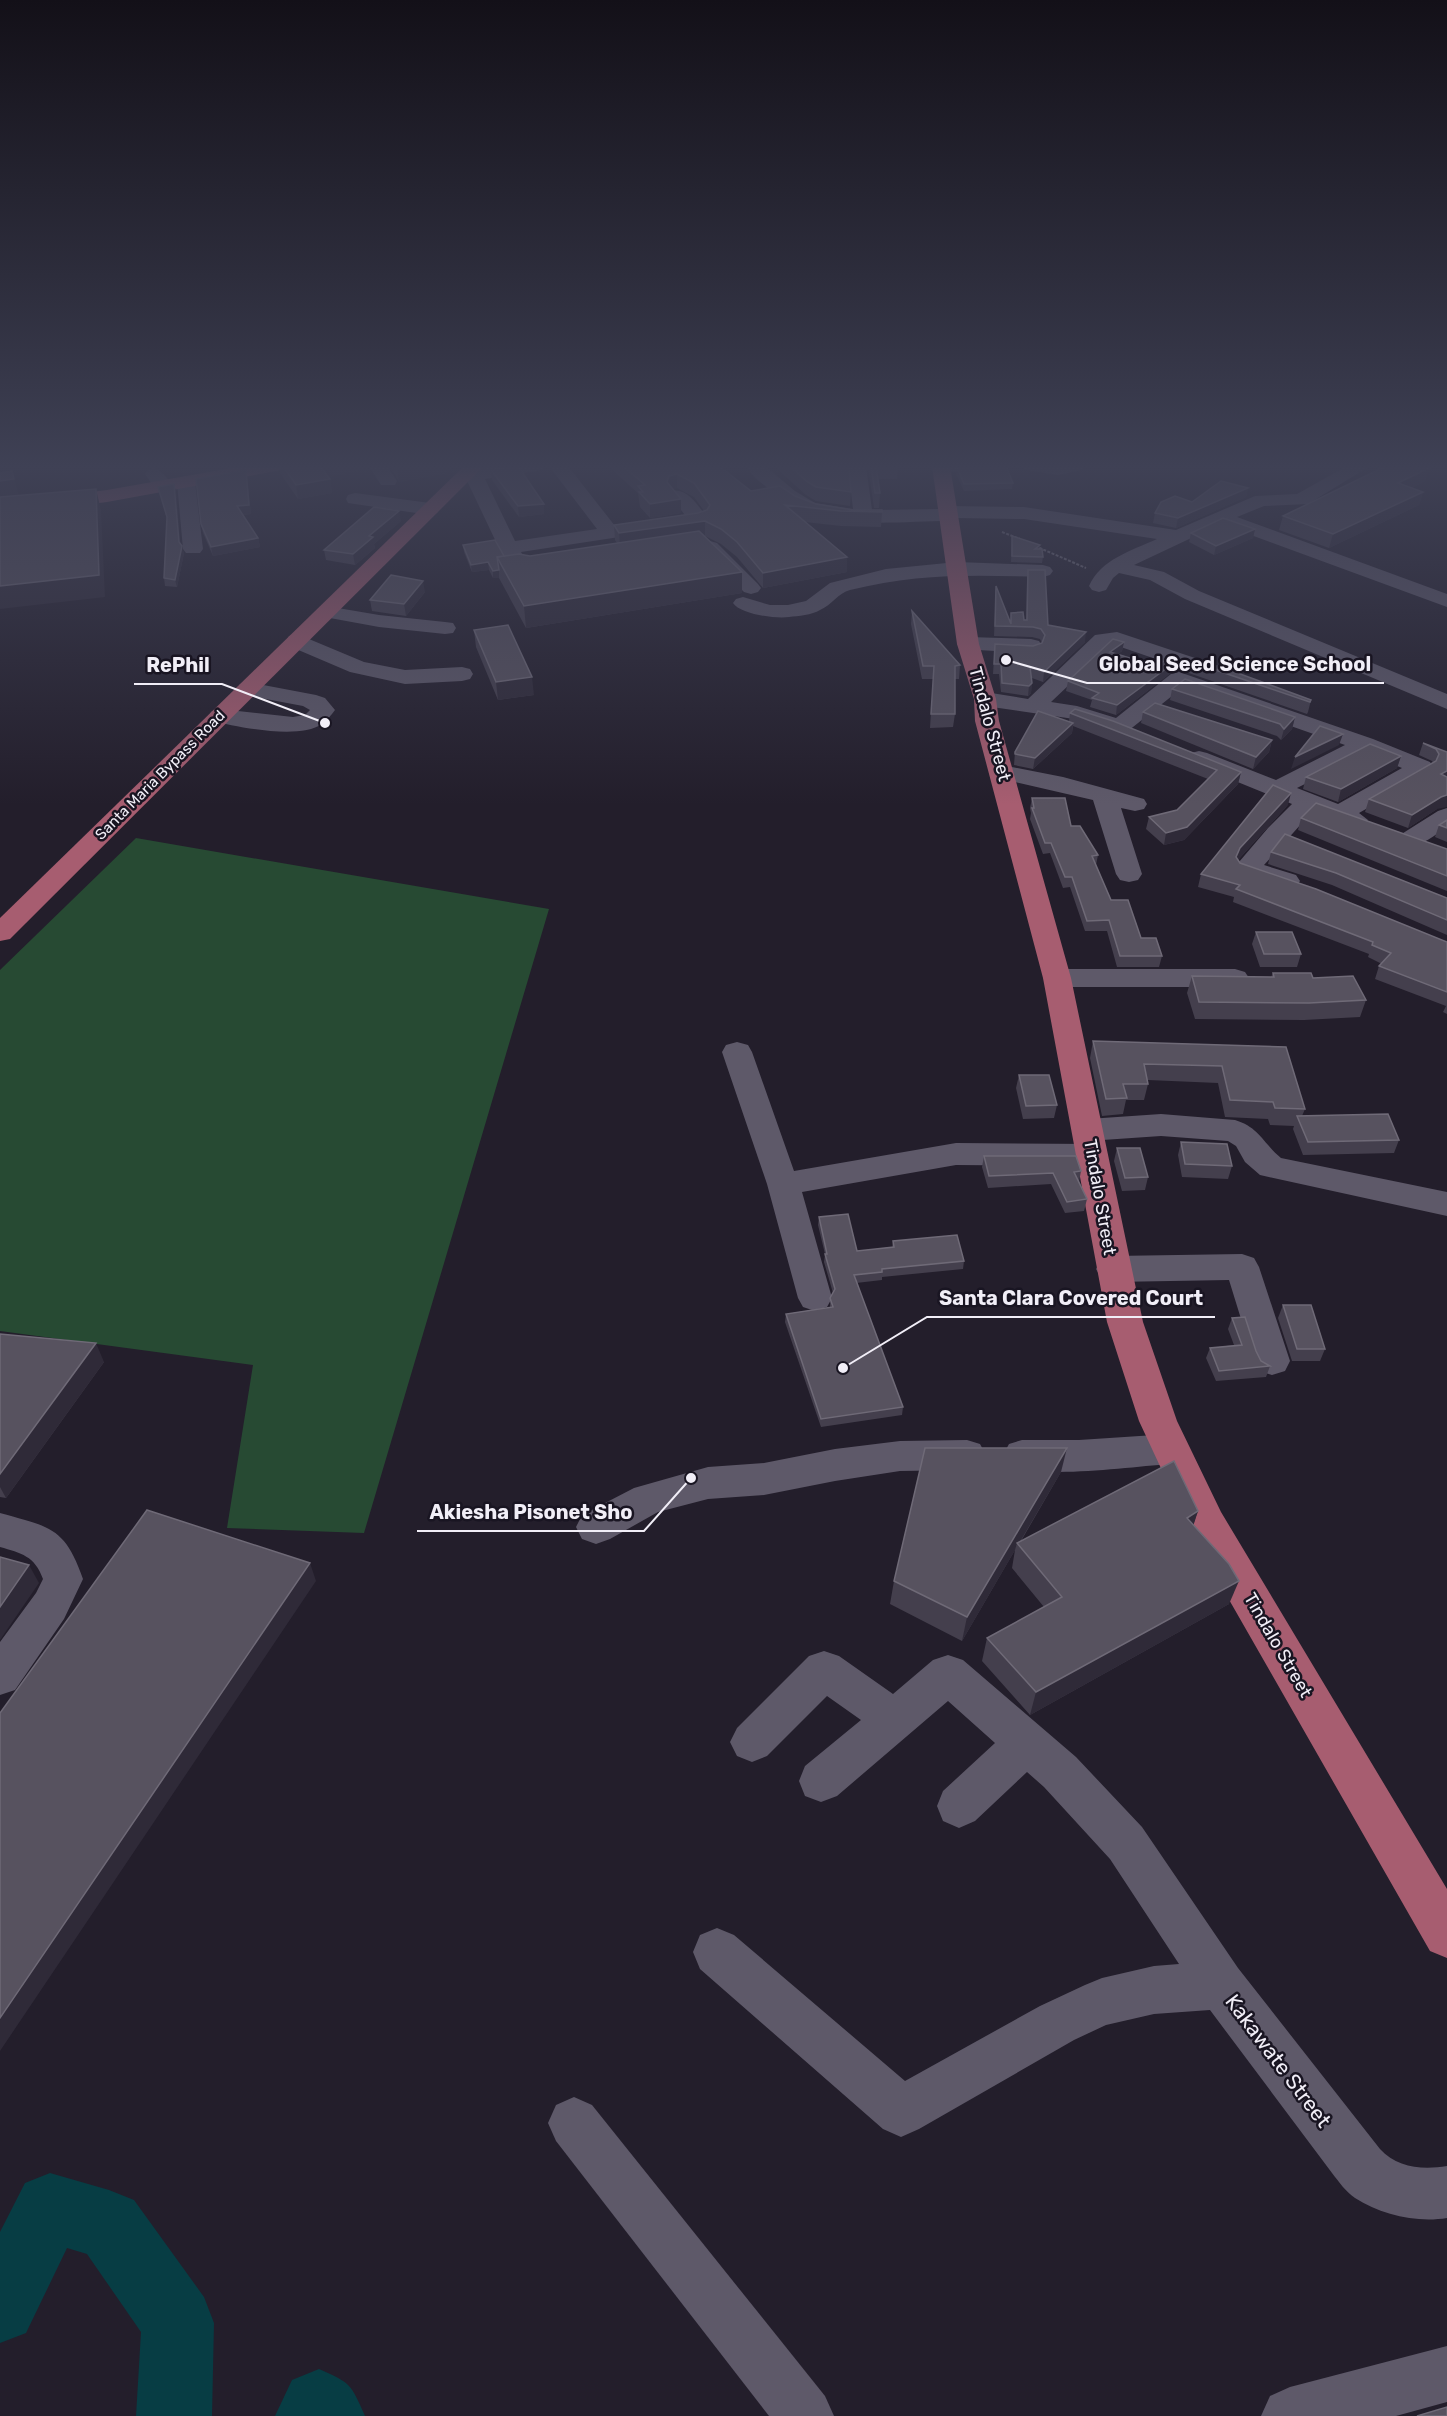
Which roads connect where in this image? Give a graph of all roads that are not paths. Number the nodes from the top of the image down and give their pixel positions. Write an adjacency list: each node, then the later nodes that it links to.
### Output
1 (360, 579): 8 (main road, Santa Maria Bypass Road)
2 (734, 579): 3 (street)
3 (866, 579)
4 (959, 579): 11 (main road, Tindalo Street)
5 (1159, 579): 17 (street)
6 (1387, 579): 7 (street)
7 (1447, 601)
8 (326, 612): 9 (street); 10 (main road, Santa Maria Bypass Road)
9 (446, 628)
10 (297, 640): 13 (street); 15 (main road, Santa Maria Bypass Road)
11 (968, 644): 12 (street); 16 (main road, Tindalo Street)
12 (1031, 646)
13 (462, 674)
14 (1226, 676): 18 (street)
15 (248, 689): 19 (main road, Santa Maria Bypass Road); 19 (street)
16 (985, 699): 18 (street); 26 (main road, Tindalo Street)
17 (1447, 702)
18 (1035, 705): 20 (street)
19 (220, 716): 37 (main road, Santa Maria Bypass Road)
20 (1303, 722): 21 (street); 22 (street)
21 (1277, 738)
22 (1365, 744): 27 (street); 31 (street)
23 (1182, 751): 25 (street)
24 (1250, 753): 25 (street)
25 (1223, 768): 27 (street)
26 (1002, 772): 28 (street); 38 (main road, Tindalo Street)
27 (1277, 789): 29 (street)
28 (1104, 795): 30 (street); 35 (street)
29 (1308, 802): 31 (street); 36 (street)
30 (1135, 804)
31 (1339, 814): 33 (street)
32 (1447, 816): 33 (street)
33 (1393, 834): 34 (street)
34 (1437, 849)
35 (1129, 874)
36 (1311, 889)
37 (0, 933)
38 (1057, 978): 39 (street); 41 (main road, Tindalo Street)
39 (1259, 978)
40 (737, 1053): 42 (street)
41 (1090, 1143): 42 (street); 43 (street); 44 (main road, Tindalo Street)
42 (783, 1184): 45 (street)
43 (1447, 1204)
44 (1113, 1269): 46 (street); 47 (main road, Tindalo Street)
45 (815, 1298)
46 (1272, 1361)
47 (1170, 1449): 48 (street); 56 (main road, Tindalo Street)
48 (596, 1527)
49 (0, 1530): 50 (street)
50 (0, 1676)
51 (894, 1719): 52 (street); 53 (street); 54 (street)
52 (752, 1742)
53 (1026, 1743): 55 (street); 58 (street)
54 (821, 1781)
55 (960, 1806)
56 (1447, 1934)
57 (717, 1952): 58 (street, Kakawate Street)
58 (1221, 1984): 60 (street, Kakawate Street)
59 (574, 2123): 62 (street)
60 (1447, 2192)
61 (1447, 2374): 63 (street)
62 (805, 2416)
63 (1290, 2416)

